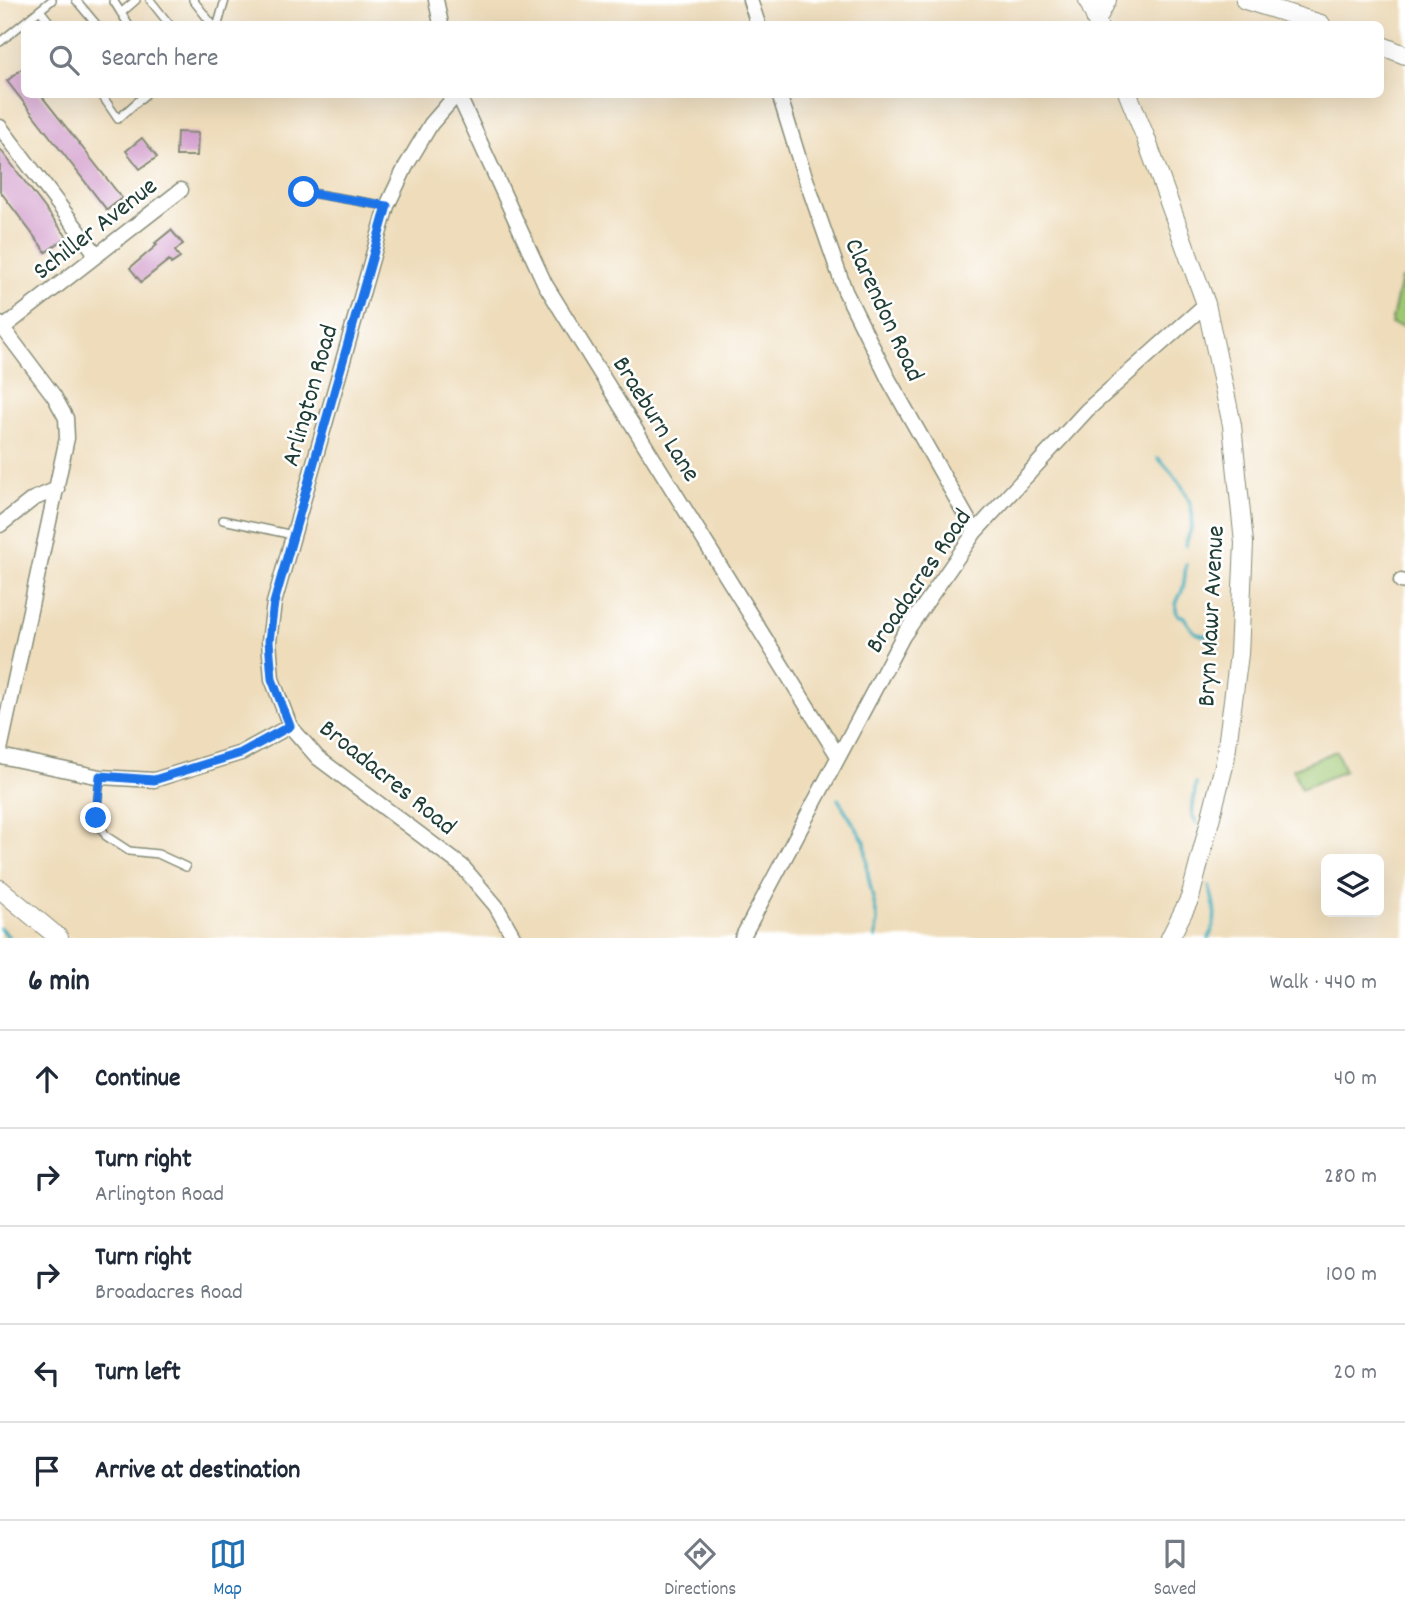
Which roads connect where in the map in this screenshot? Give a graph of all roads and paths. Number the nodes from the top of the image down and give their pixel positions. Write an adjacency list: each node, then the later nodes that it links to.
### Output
1 (52, 0): 13 (lane)
2 (76, 0): 17 (lane)
3 (113, 0): 14 (lane)
4 (136, 0): 14 (lane)
5 (150, 0): 19 (lane)
6 (193, 0): 20 (lane)
7 (225, 0): 21 (lane)
8 (436, 0): 22 (street)
9 (750, 0): 23 (street)
10 (1088, 0): 24 (street)
11 (1107, 0): 25 (street)
12 (1245, 0): 26 (street)
13 (40, 9): 15 (lane); 16 (lane)
14 (121, 13): 18 (lane)
15 (25, 21)
16 (49, 21)
17 (94, 21)
18 (126, 21)
19 (167, 21)
20 (210, 21)
21 (219, 21)
22 (440, 21)
23 (757, 21)
24 (1096, 21)
25 (1098, 21)
26 (1312, 21)
27 (21, 25): 28 (lane)
28 (0, 42)
29 (1384, 46): 30 (street)
30 (1405, 55)
31 (104, 98): 32 (lane)
32 (142, 98)
33 (454, 98): 40 (street, Arlington Road)
34 (460, 98): 52 (street, Braeburn Lane)
35 (780, 98): 47 (street, Clarendon Road)
36 (1130, 98): 42 (street, Bryn Mawr Avenue)
37 (0, 127): 41 (street)
38 (181, 190): 41 (street, Schiller Avenue)
39 (304, 192): 40 (lane)
40 (387, 206): 48 (street, Arlington Road)
41 (96, 254): 43 (street, Schiller Avenue)
42 (1206, 304): 47 (street, Broadacres Road); 59 (street, Bryn Mawr Avenue)
43 (1, 326): 44 (street)
44 (57, 489): 46 (street); 50 (street)
45 (223, 520): 48 (lane)
46 (0, 525)
47 (975, 532): 52 (street, Broadacres Road)
48 (293, 535): 49 (street, Arlington Road)
49 (290, 726): 53 (street, Broadacres Road); 57 (street, Broadacres Road)
50 (0, 750)
51 (0, 756): 53 (street, Broadacres Road)
52 (838, 756): 58 (street, Broadacres Road)
53 (100, 776): 54 (lane)
54 (186, 867)
55 (0, 889): 56 (street)
56 (59, 938)
57 (514, 938)
58 (743, 938)
59 (1170, 938)

